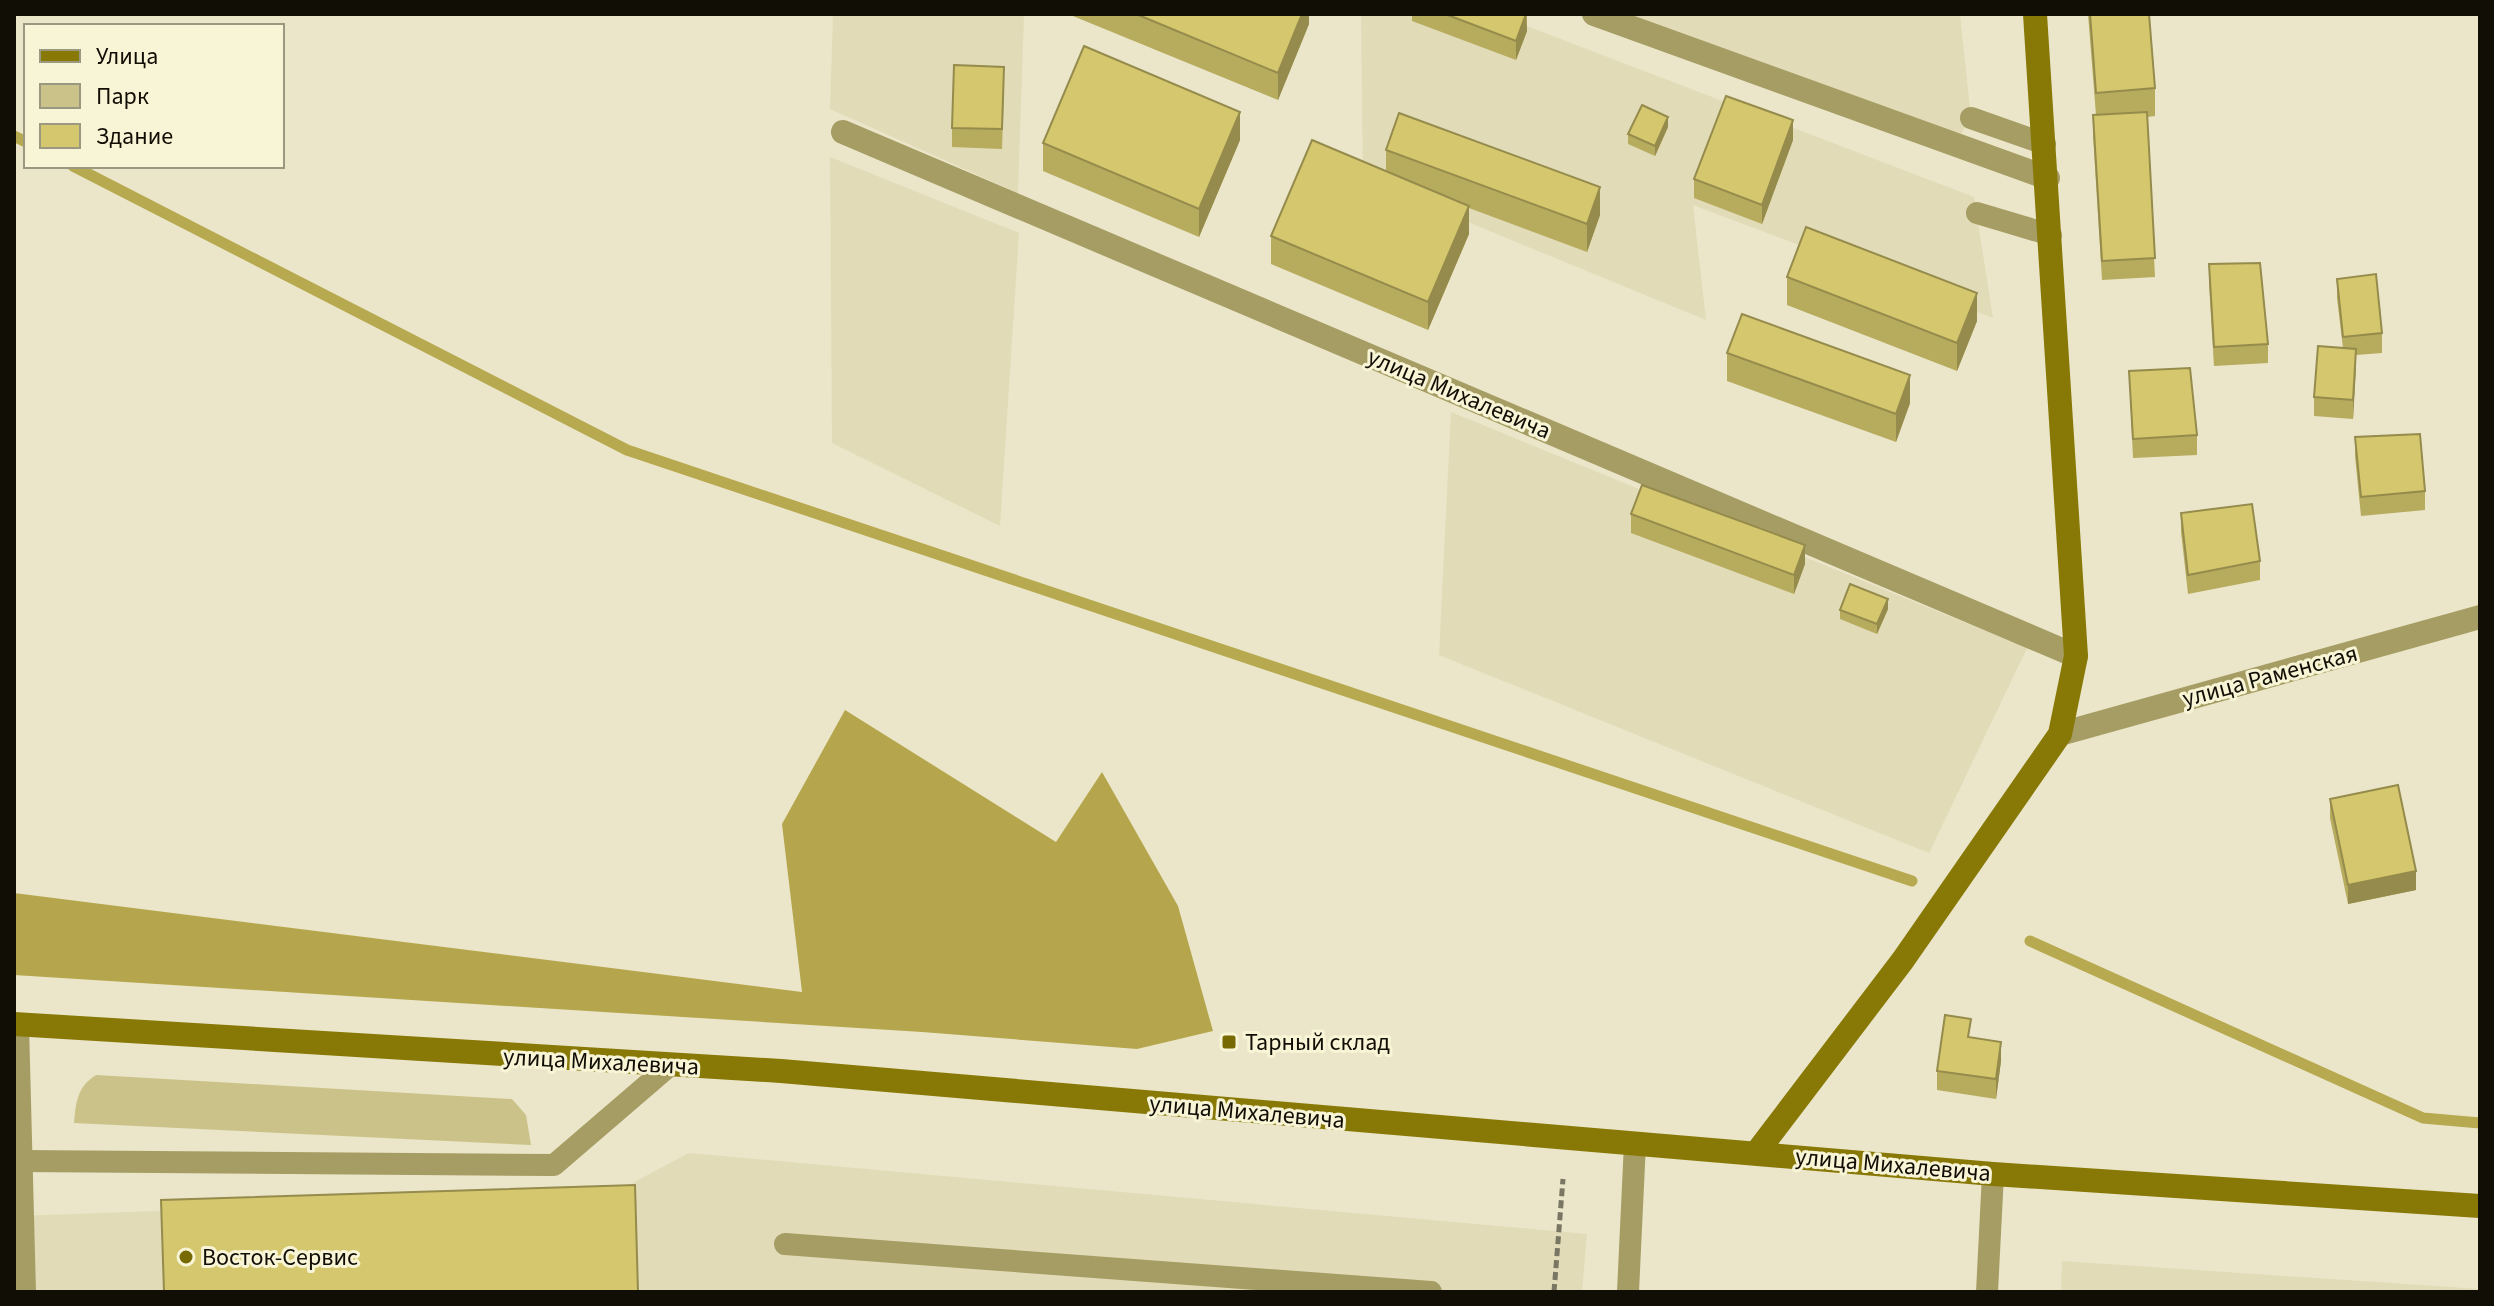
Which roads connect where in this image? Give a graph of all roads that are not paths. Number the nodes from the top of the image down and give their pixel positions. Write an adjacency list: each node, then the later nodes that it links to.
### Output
1 (1594, 14): 6 (street)
2 (2035, 14): 5 (street)
3 (1971, 118): 5 (lane)
4 (843, 132): 10 (street, улица Михалевича)
5 (2045, 144): 6 (street)
6 (2048, 178): 8 (street)
7 (1977, 213): 8 (lane)
8 (2051, 235): 10 (street)
9 (2480, 617): 11 (street, улица Раменская)
10 (2076, 656): 11 (street)
11 (2060, 734): 15 (street)
12 (16, 1024): 13 (street, улица Михалевича); 16 (lane)
13 (668, 1067): 14 (street, улица Михалевича); 16 (lane)
14 (1635, 1143): 15 (street, улица Михалевича); 22 (lane)
15 (1757, 1152): 17 (street, улица Михалевича)
16 (21, 1161): 20 (lane)
17 (1993, 1174): 18 (street, улица Михалевича); 23 (lane)
18 (2480, 1206)
19 (785, 1244): 21 (lane)
20 (25, 1292)
21 (1431, 1292)
22 (1628, 1292)
23 (1987, 1292)

